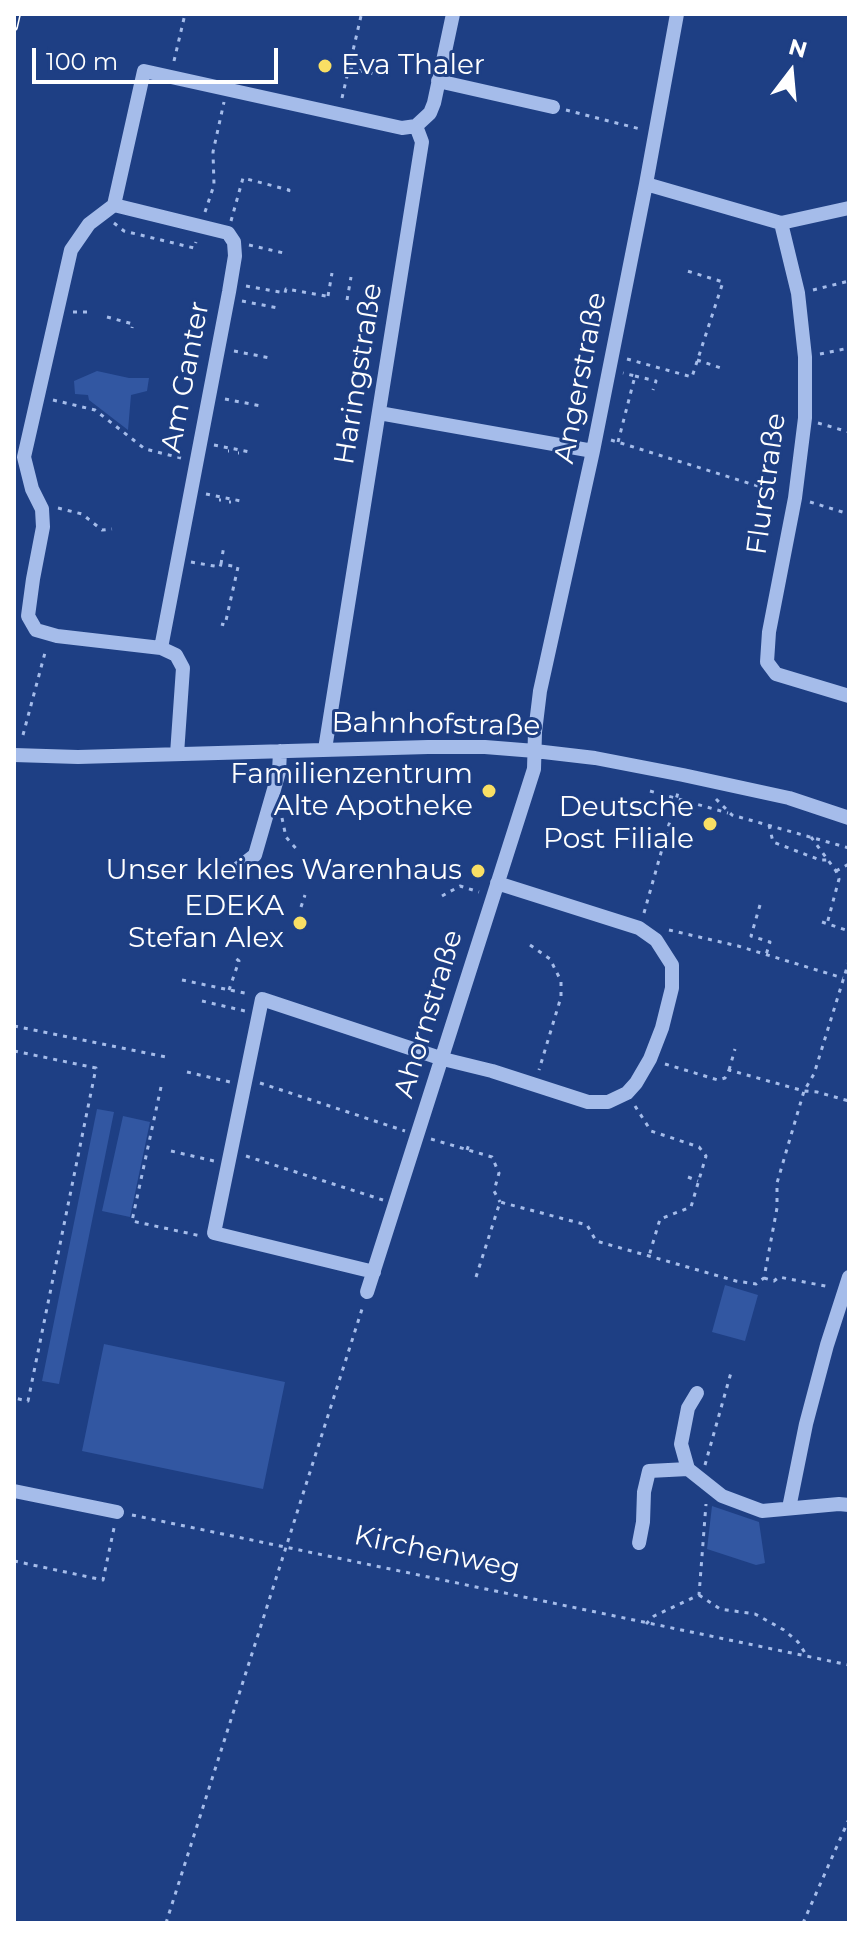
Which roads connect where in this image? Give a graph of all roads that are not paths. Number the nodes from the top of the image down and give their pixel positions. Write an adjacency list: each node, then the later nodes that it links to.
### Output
1 (453, 14): 3 (street)
2 (677, 14): 6 (street, Angerstraße)
3 (438, 81): 4 (street); 5 (street)
4 (553, 107)
5 (416, 126): 7 (street); 10 (street, Haringstraße)
6 (646, 184): 9 (street); 11 (street, Angerstraße)
7 (114, 205): 12 (street, Am Ganter); 12 (street)
8 (849, 208): 9 (street)
9 (781, 223): 13 (street, Flurstraße)
10 (379, 413): 11 (street); 14 (street, Haringstraße)
11 (594, 444): 16 (street, Angerstraße)
12 (161, 648): 17 (street)
13 (849, 696)
14 (325, 749): 15 (street, Bahnhofstraße); 16 (street, Bahnhofstraße)
15 (280, 751): 17 (street, Bahnhofstraße); 20 (street)
16 (535, 751): 19 (street, Bahnhofstraße); 21 (street, Ahornstraße)
17 (177, 754): 18 (street, Bahnhofstraße)
18 (14, 755)
19 (849, 818)
20 (237, 869)
21 (495, 890): 22 (street, Ahornstraße); 22 (street)
22 (443, 1059): 23 (street, Ahornstraße); 23 (street)
23 (374, 1272): 25 (street, Ahornstraße)
24 (849, 1277): 30 (street)
25 (367, 1292)
26 (697, 1393): 27 (street)
27 (688, 1469): 30 (street); 32 (street)
28 (14, 1491): 31 (street)
29 (849, 1505): 30 (street)
30 (789, 1508)
31 (117, 1512)
32 (639, 1543)

